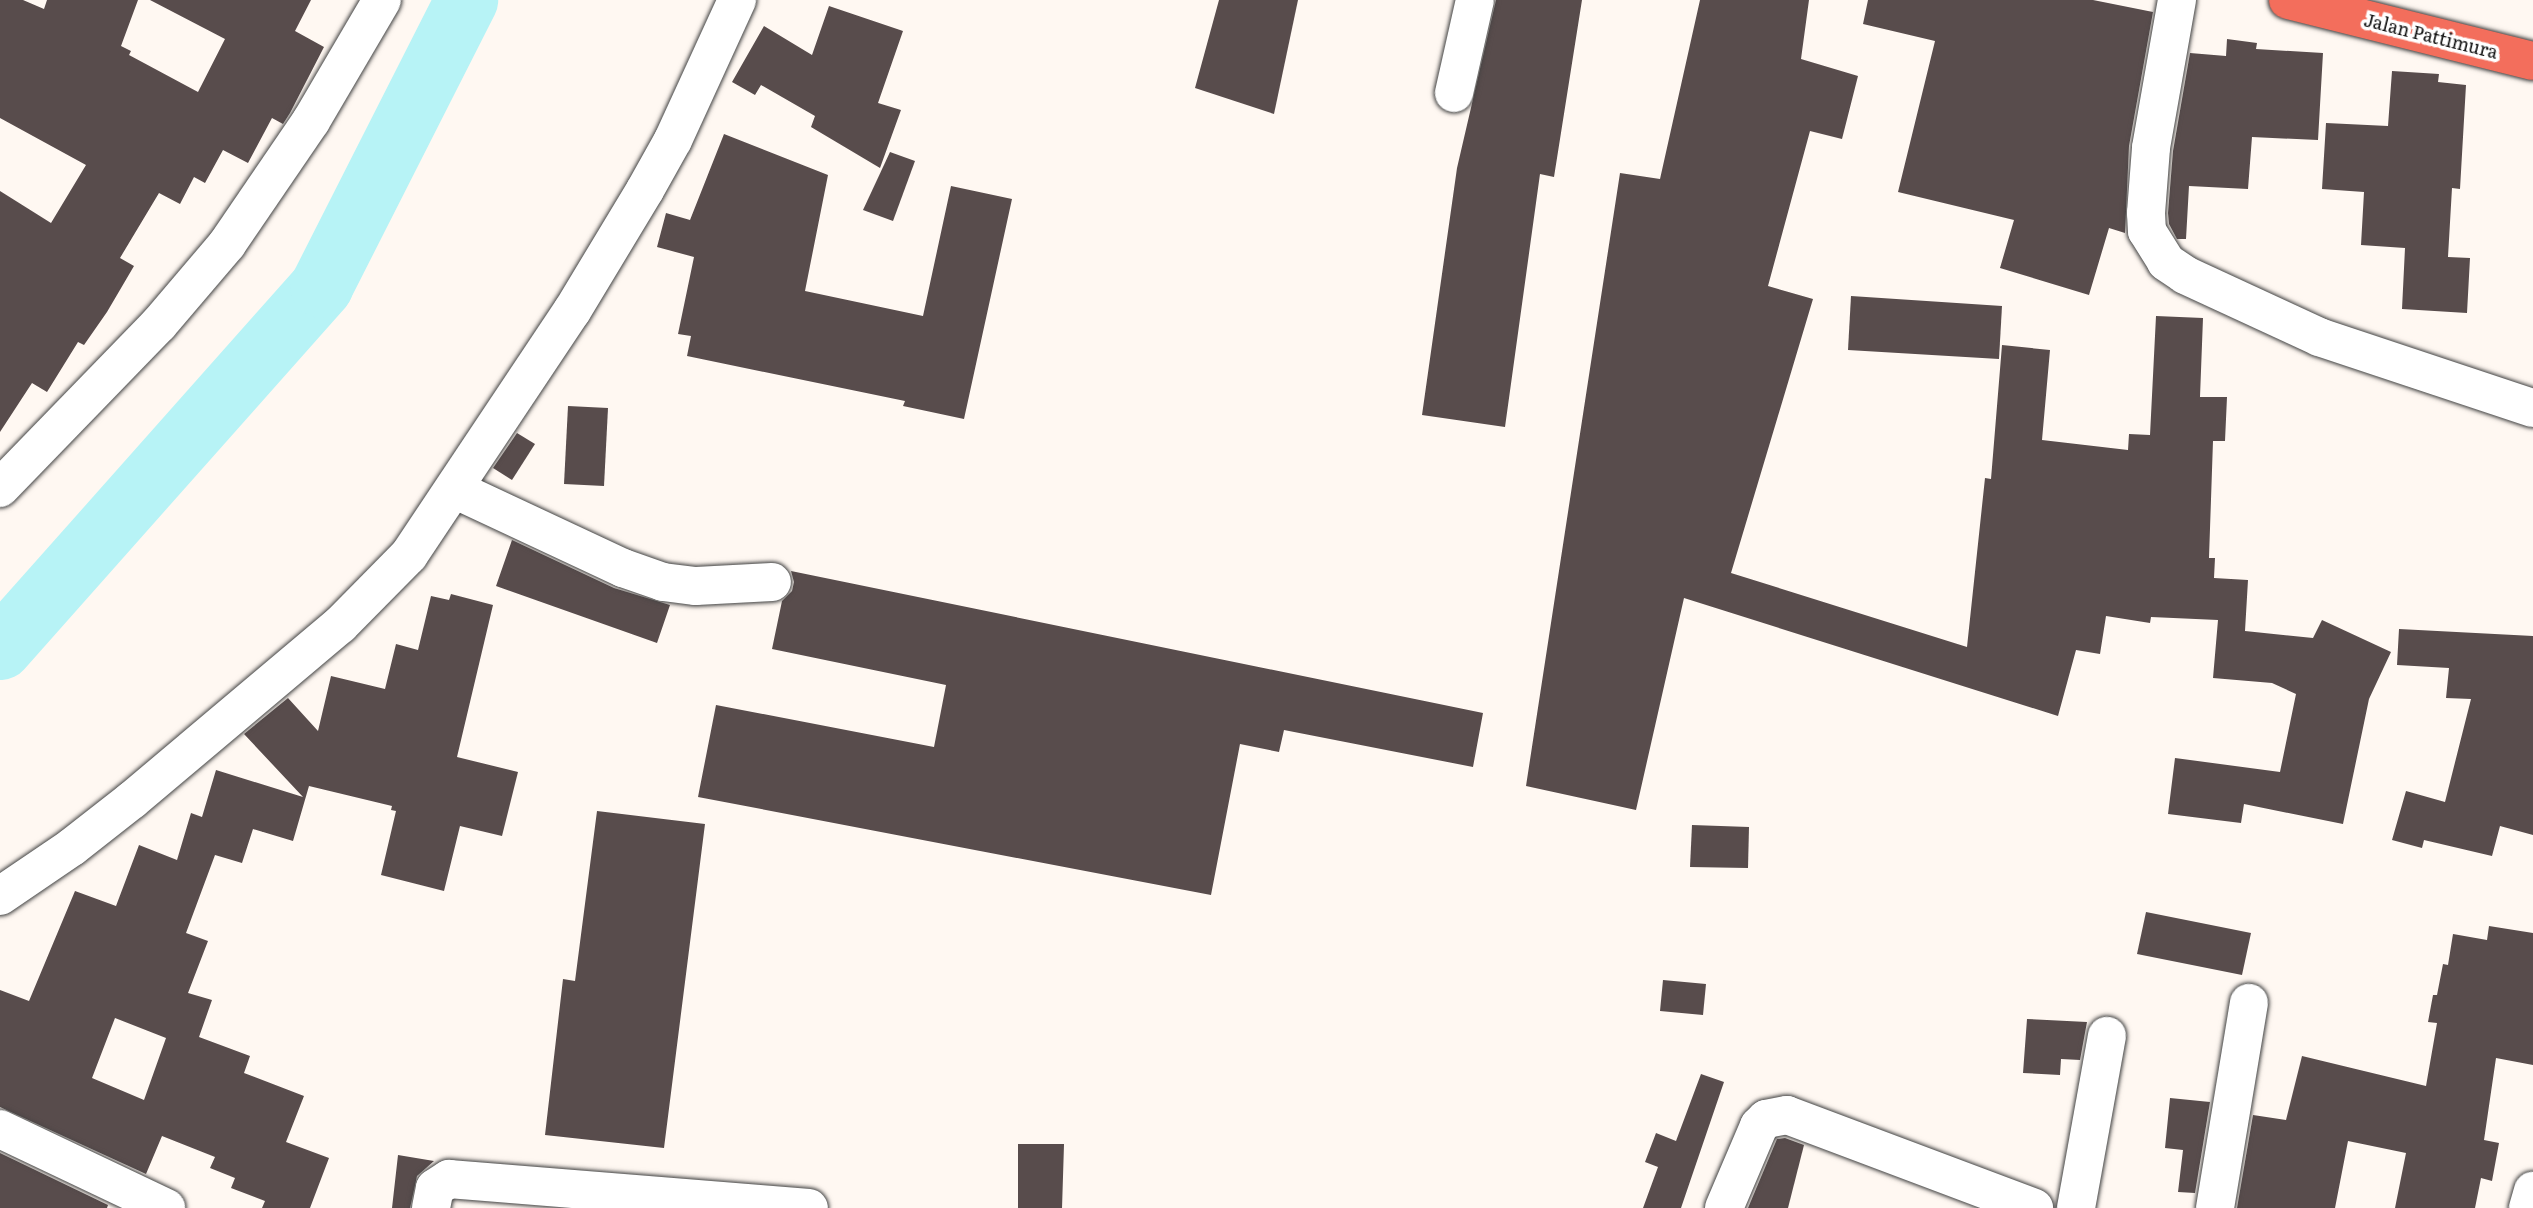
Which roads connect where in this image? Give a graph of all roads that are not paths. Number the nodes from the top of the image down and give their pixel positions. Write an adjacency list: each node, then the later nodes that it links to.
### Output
1 (382, 0): 9 (street)
2 (737, 0): 10 (street)
3 (1475, 0): 7 (street)
4 (2177, 0): 8 (street)
5 (2288, 0): 6 (highway, Jalan Pattimura)
6 (2533, 61)
7 (1454, 93)
8 (2533, 408)
9 (0, 488)
10 (454, 489): 11 (street); 12 (street)
11 (772, 582)
12 (0, 897)
13 (2249, 1003): 23 (street)
14 (2107, 1036): 22 (street)
15 (0, 1129): 17 (street)
16 (2533, 1191): 24 (street)
17 (166, 1208)
18 (431, 1208): 19 (street)
19 (808, 1208)
20 (1724, 1208): 21 (street)
21 (2034, 1208)
22 (2076, 1208)
23 (2215, 1208)
24 (2528, 1208)

